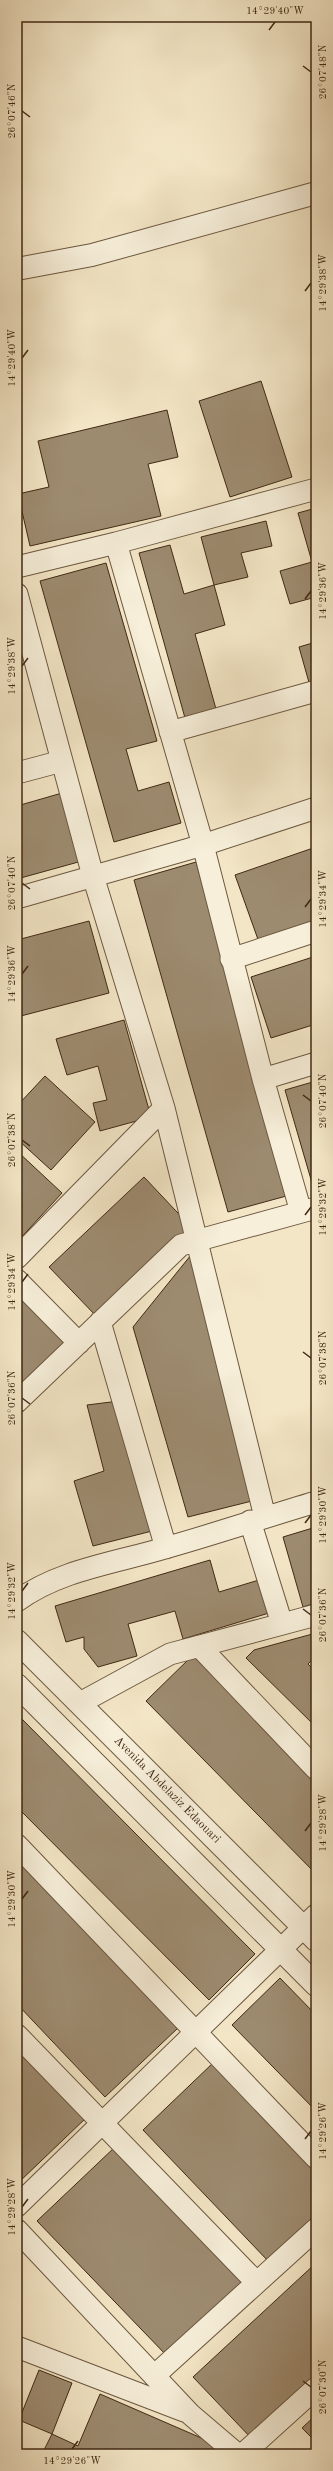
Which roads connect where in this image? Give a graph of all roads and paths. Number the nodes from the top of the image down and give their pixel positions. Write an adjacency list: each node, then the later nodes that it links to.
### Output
1 (316, 193): 2 (street)
2 (17, 269)
3 (316, 489): 4 (street)
4 (116, 544): 5 (street); 8 (street)
5 (17, 567)
6 (17, 594): 9 (street)
7 (316, 691): 8 (street)
8 (170, 732): 12 (street)
9 (62, 761): 10 (street); 13 (street)
10 (17, 773)
11 (316, 808): 12 (street)
12 (203, 844): 13 (street); 16 (street)
13 (93, 876): 14 (street); 19 (street)
14 (17, 898)
15 (316, 931): 16 (street)
16 (231, 959): 18 (street)
17 (316, 1063): 18 (street)
18 (263, 1079): 20 (street)
19 (164, 1108): 21 (street); 22 (street)
20 (308, 1210): 21 (street)
21 (198, 1239): 24 (street); 28 (street)
22 (17, 1258)
23 (17, 1280): 25 (street)
24 (100, 1322): 25 (street); 29 (street)
25 (79, 1343): 26 (street)
26 (17, 1402)
27 (316, 1502): 28 (street)
28 (257, 1519): 29 (street); 32 (street)
29 (166, 1548): 30 (street)
30 (17, 1601)
31 (316, 1615): 32 (street)
32 (282, 1624): 34 (street)
33 (17, 1641): 36 (street, Avenida Abdelaziz Edaouari)
34 (199, 1646): 36 (street); 37 (street)
35 (17, 1685): 40 (street)
36 (80, 1703): 39 (street, Avenida Abdelaziz Edaouari)
37 (316, 1769)
38 (17, 1845): 42 (street)
39 (312, 1928): 40 (street)
40 (282, 1950): 41 (street); 42 (street)
41 (316, 1985)
42 (195, 2033): 44 (street); 45 (street)
43 (17, 2036): 44 (street)
44 (102, 2122): 46 (street); 49 (street)
45 (316, 2158)
46 (17, 2206)
47 (316, 2228): 49 (street)
48 (17, 2230): 51 (street)
49 (256, 2282): 51 (street)
50 (17, 2346): 53 (street)
51 (154, 2376): 53 (street)
52 (316, 2388): 55 (street)
53 (190, 2414): 54 (street)
54 (237, 2454)
55 (243, 2454)

